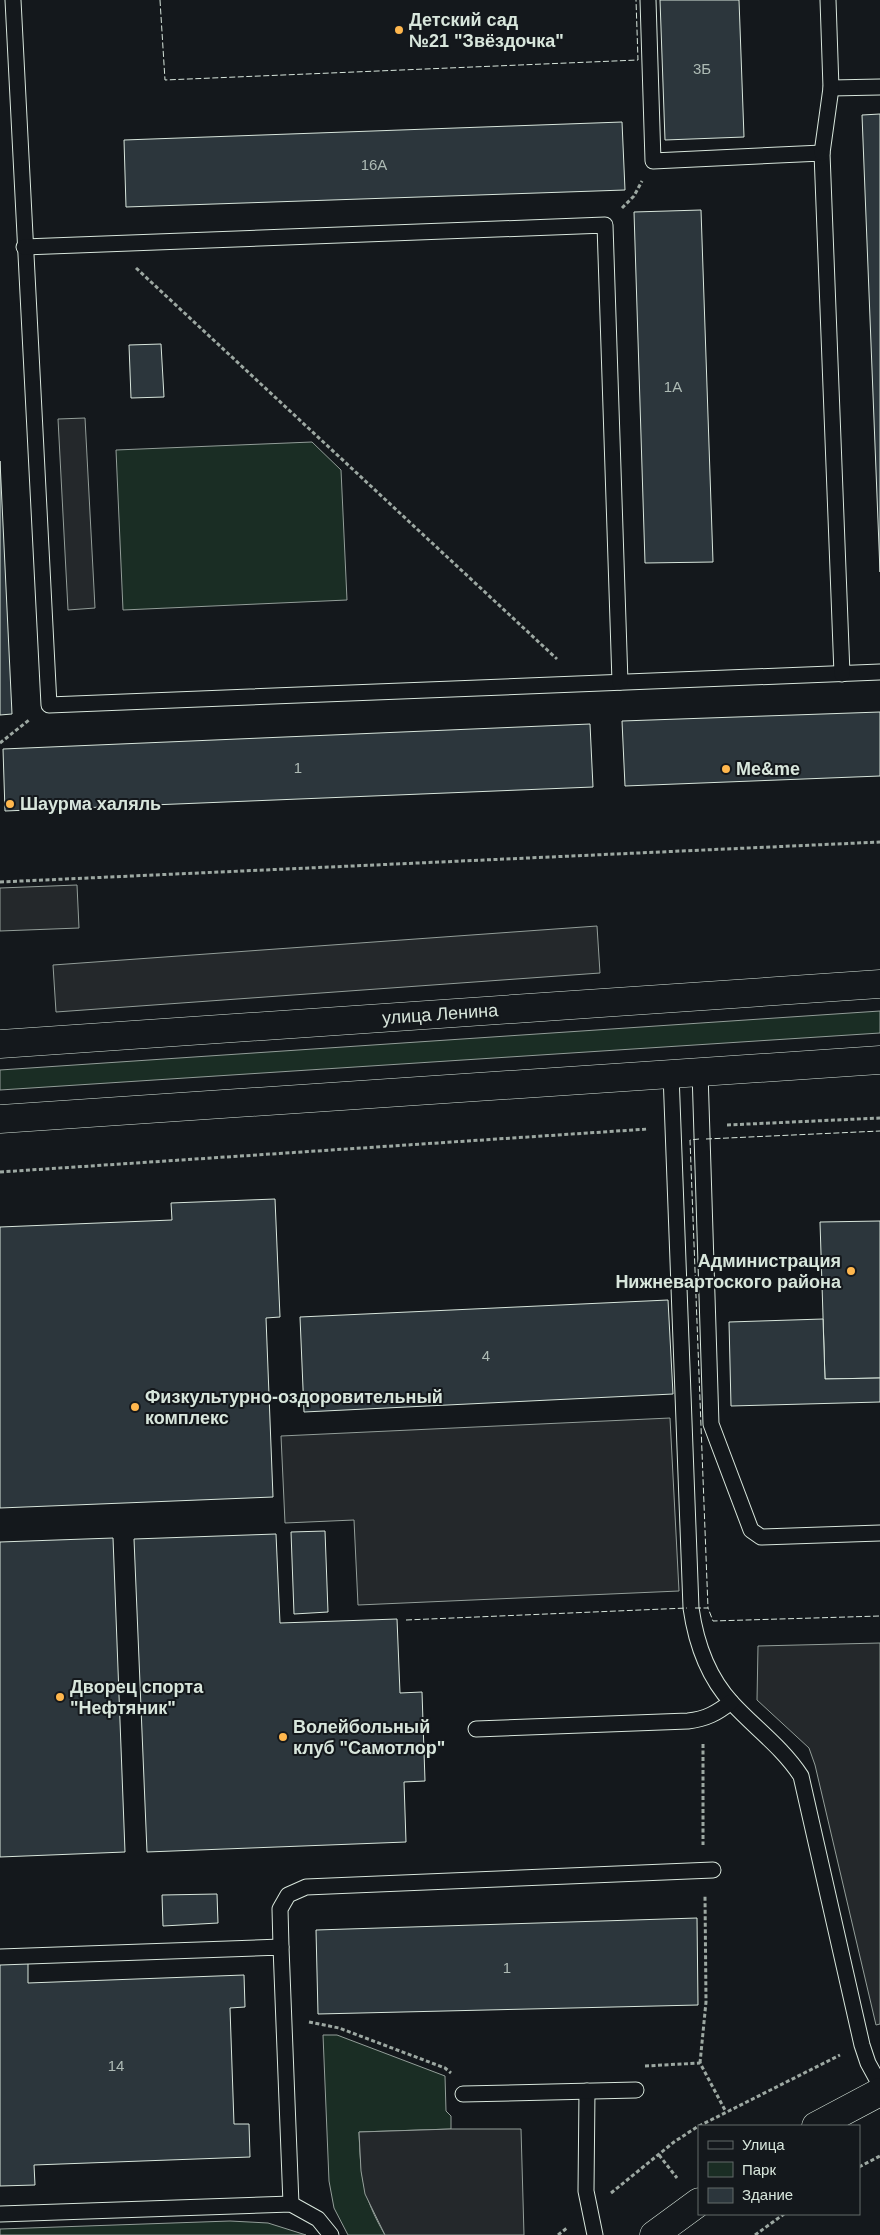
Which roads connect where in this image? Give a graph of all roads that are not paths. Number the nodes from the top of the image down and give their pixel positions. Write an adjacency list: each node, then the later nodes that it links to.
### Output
1 (13, 0): 7 (lane)
2 (648, 0): 6 (lane)
3 (828, 0): 5 (lane)
4 (880, 87): 5 (lane)
5 (831, 88): 6 (lane)
6 (822, 153): 9 (lane)
7 (24, 247): 10 (lane); 10 (lane)
8 (880, 672): 9 (lane)
9 (842, 674): 10 (lane)
10 (620, 682)
11 (880, 984): 12 (main road, улица Ленина)
12 (0, 1044)
13 (880, 1060): 14 (main road)
14 (700, 1072): 15 (main road); 17 (lane)
15 (671, 1074): 16 (main road); 18 (lane)
16 (0, 1119)
17 (880, 1532)
18 (731, 1702): 19 (lane); 23 (lane)
19 (476, 1729)
20 (713, 1870): 21 (lane)
21 (281, 1946): 22 (lane); 30 (lane)
22 (0, 1957)
23 (880, 2085)
24 (636, 2090): 25 (lane)
25 (587, 2092): 27 (lane); 33 (lane)
26 (880, 2092): 28 (main road)
27 (463, 2094)
28 (818, 2125)
29 (698, 2203): 34 (main road)
30 (292, 2204): 31 (lane); 32 (lane)
31 (0, 2214)
32 (331, 2235)
33 (595, 2235)
34 (654, 2235)

